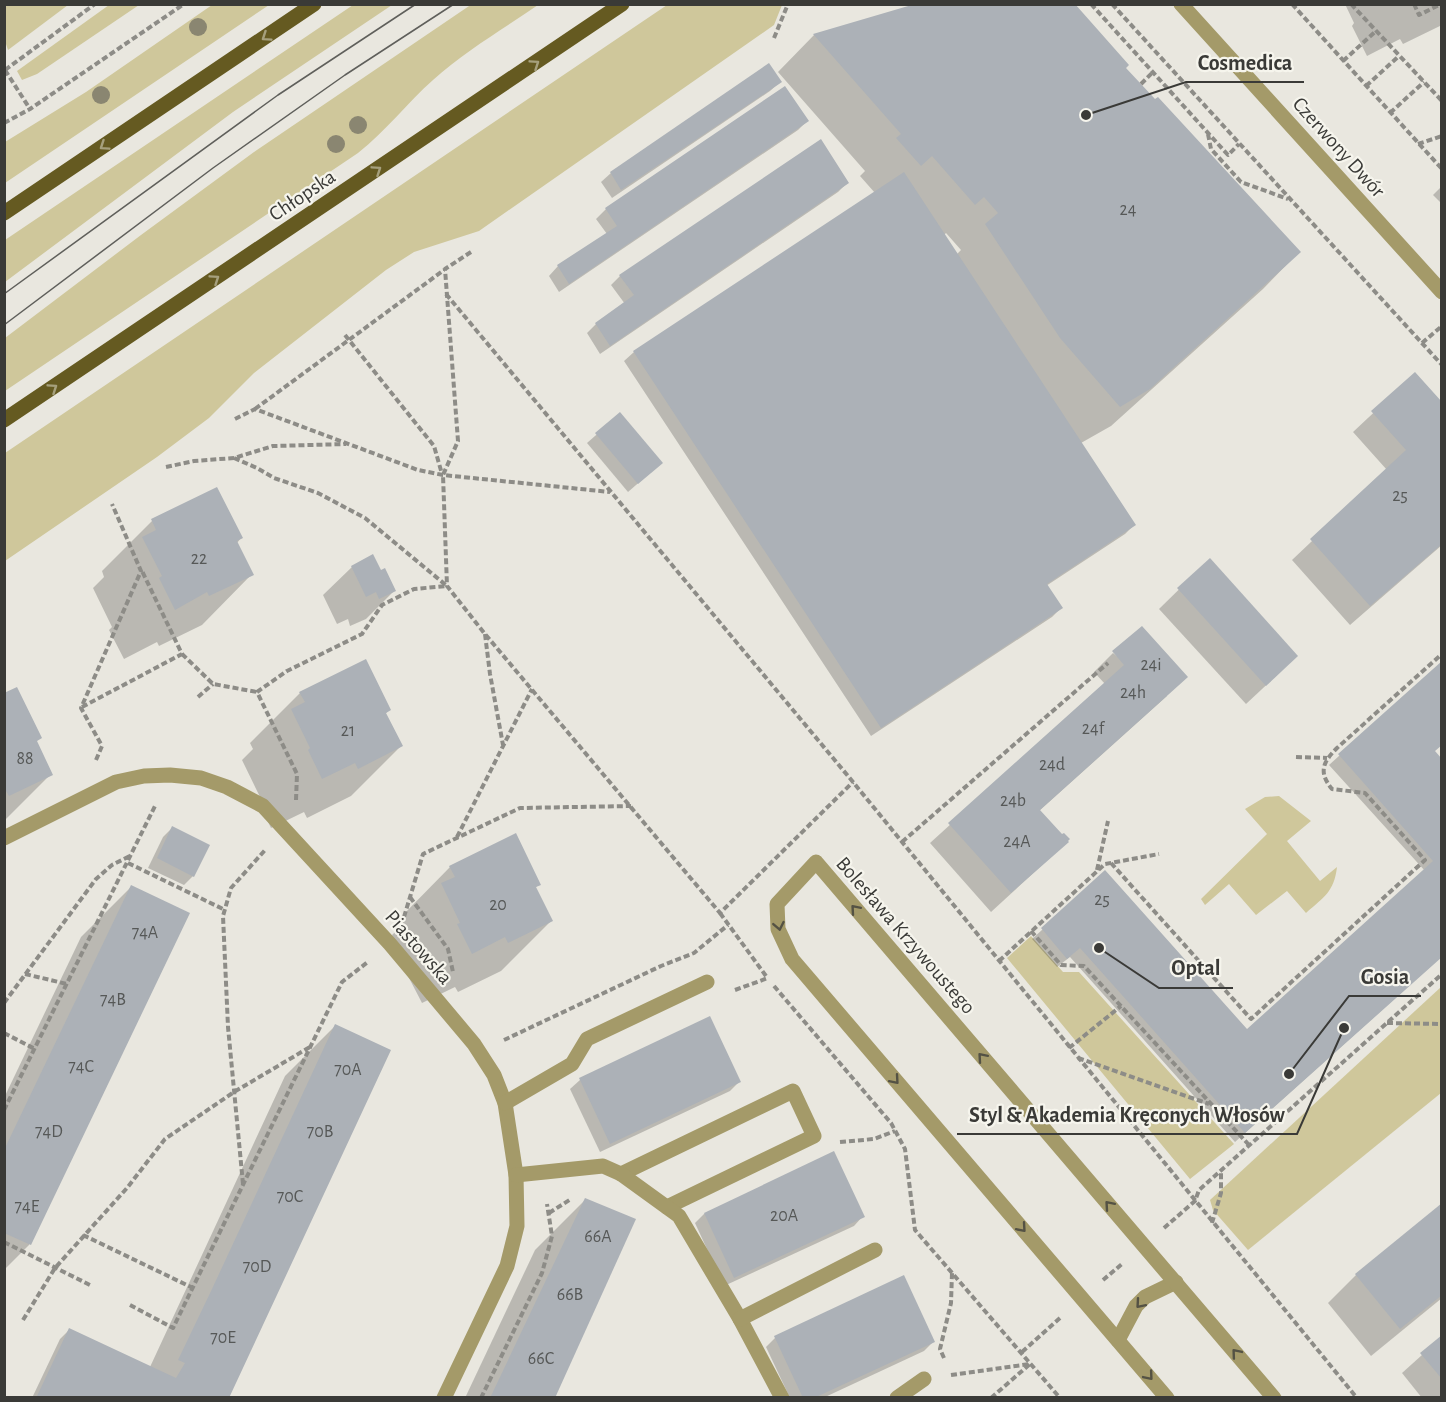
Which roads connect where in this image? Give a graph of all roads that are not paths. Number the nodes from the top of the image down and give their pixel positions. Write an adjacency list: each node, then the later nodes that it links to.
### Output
1 (314, 4): 4 (main road, one-way to 4)
2 (622, 4): 6 (main road, Chłopska, one-way to 2)
3 (1181, 4): 5 (street, Czerwony Dwór)
4 (4, 213)
5 (1442, 292)
6 (4, 420)
7 (4, 838): 9 (street, Piastowska)
8 (707, 982): 9 (street)
9 (505, 1103): 11 (street, Piastowska)
10 (621, 1174): 11 (street); 12 (street); 12 (street)
11 (516, 1175): 18 (street, Piastowska)
12 (667, 1207): 15 (street)
13 (875, 1250): 15 (street)
14 (1176, 1282): 16 (street, one-way to 16); 16 (street, Bolesława Krzywoustego, one-way to 16); 22 (street, Bolesława Krzywoustego, one-way to 14)
15 (740, 1319): 19 (street)
16 (1118, 1340): 21 (street, Bolesława Krzywoustego, one-way to 21)
17 (924, 1379): 20 (street)
18 (444, 1398)
19 (782, 1398)
20 (897, 1398)
21 (1167, 1398)
22 (1274, 1398)

